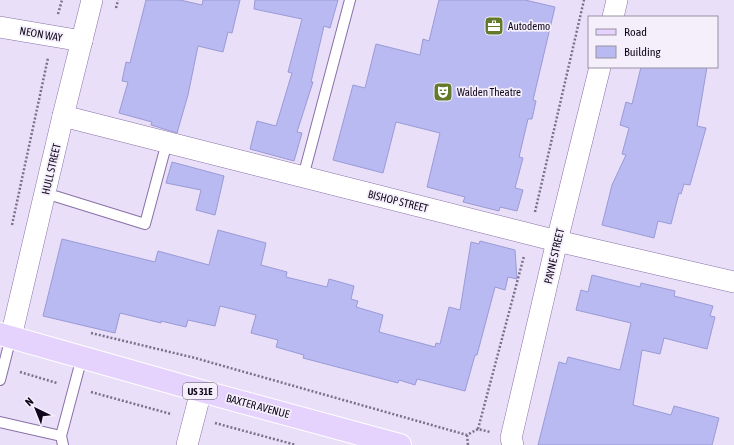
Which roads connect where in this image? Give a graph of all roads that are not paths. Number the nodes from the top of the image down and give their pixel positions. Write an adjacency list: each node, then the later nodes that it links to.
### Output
1 (92, 0): 6 (street, HULL STREET)
2 (350, 0): 10 (lane)
3 (617, 0): 4 (street)
4 (613, 16)
5 (0, 27): 6 (street, NEON WAY)
6 (82, 41): 8 (street, HULL STREET)
7 (600, 68): 12 (street, PAYNE STREET)
8 (63, 116): 9 (street, BISHOP STREET); 11 (street, HULL STREET)
9 (167, 142): 10 (street, BISHOP STREET); 11 (lane)
10 (303, 177): 12 (street, BISHOP STREET)
11 (45, 193): 14 (street, HULL STREET)
12 (557, 241): 13 (street, BISHOP STREET); 20 (street, PAYNE STREET)
13 (734, 282)
14 (6, 336): 15 (main road, BAXTER AVENUE / US 31E); 16 (lane)
15 (82, 357): 17 (main road, BAXTER AVENUE / US 31E); 19 (lane)
16 (0, 380)
17 (201, 391): 21 (street); 22 (main road, BAXTER AVENUE / US 31E)
18 (0, 422): 19 (lane)
19 (62, 441)
20 (512, 441)
21 (187, 445)
22 (400, 445)

